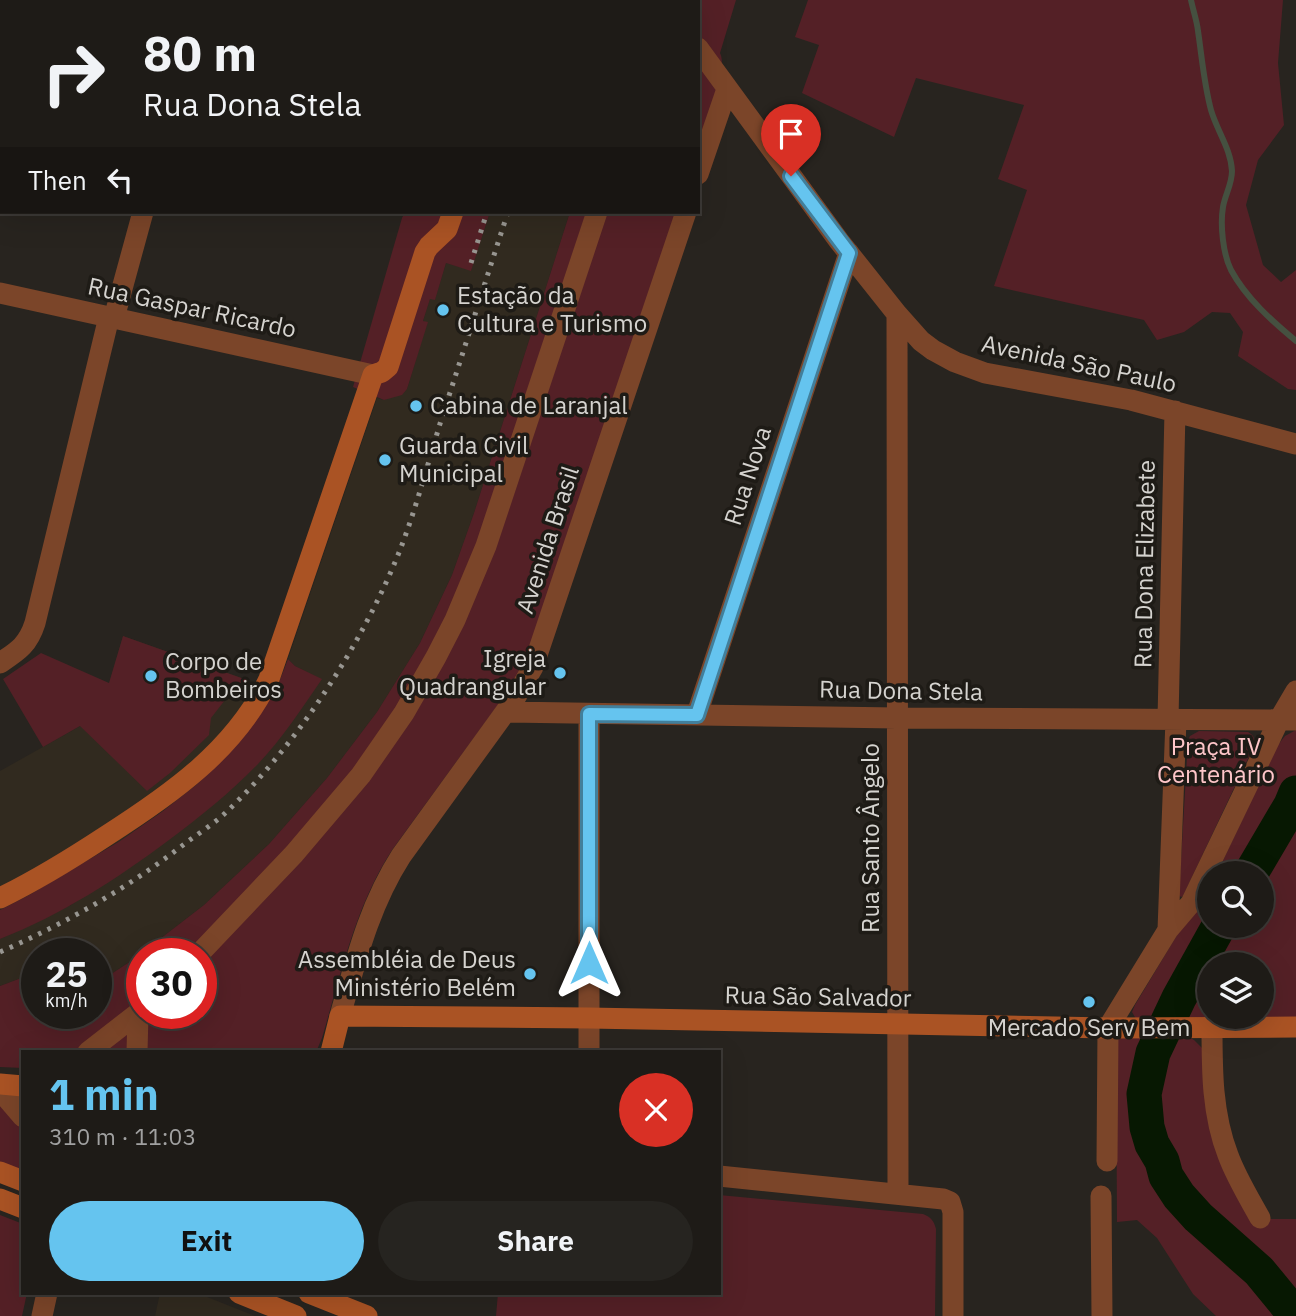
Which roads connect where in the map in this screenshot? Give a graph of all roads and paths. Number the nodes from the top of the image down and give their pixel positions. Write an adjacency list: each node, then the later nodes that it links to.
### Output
1 (700, 51): 2 (street, Avenida São Paulo)
2 (727, 89): 3 (street); 8 (street, Avenida São Paulo)
3 (700, 168)
4 (141, 214): 11 (street)
5 (452, 214): 12 (street)
6 (596, 214): 25 (street)
7 (685, 214): 17 (street, Avenida Brasil)
8 (849, 253): 10 (street, Avenida São Paulo); 19 (street, Rua Nova)
9 (0, 293): 11 (street, Rua Gaspar Ricardo)
10 (897, 314): 13 (street, Avenida São Paulo); 20 (street, Rua Santo Ângelo)
11 (111, 317): 12 (street, Rua Gaspar Ricardo); 15 (street)
12 (373, 375): 23 (street)
13 (1175, 411): 14 (street, Avenida São Paulo); 21 (street, Rua Dona Elizabete)
14 (1296, 444)
15 (0, 663)
16 (1296, 691): 22 (street)
17 (506, 712): 18 (street, Rua Dona Stela); 26 (street, Avenida Brasil)
18 (589, 714): 19 (street, Rua Dona Stela); 27 (street)
19 (697, 715): 20 (street, Rua Dona Stela)
20 (897, 718): 21 (street, Rua Dona Stela); 29 (street, Rua Santo Ângelo)
21 (1172, 719): 22 (street, Rua Dona Stela); 24 (street, Rua Dona Elizabete)
22 (1287, 720): 24 (street)
23 (0, 898)
24 (1168, 930): 33 (street)
25 (214, 938)
26 (340, 1016): 27 (street, Rua São Salvador); 38 (street, Avenida Brasil)
27 (589, 1018): 29 (street, Rua São Salvador); 39 (street)
28 (126, 1023): 36 (street)
29 (898, 1024): 33 (street, Rua São Salvador); 48 (street, Rua Santo Ângelo)
30 (1197, 1027): 33 (street, Rua São Salvador)
31 (1274, 1027): 32 (street, Rua São Salvador)
32 (1296, 1027)
33 (1108, 1028): 44 (street)
34 (139, 1029): 37 (street)
35 (1212, 1029): 52 (street)
36 (91, 1050)
37 (137, 1050)
38 (332, 1050)
39 (589, 1050)
40 (0, 1084): 41 (street)
41 (21, 1086)
42 (0, 1090): 43 (street)
43 (21, 1115)
44 (1107, 1161)
45 (0, 1172): 47 (street)
46 (721, 1176): 48 (street)
47 (21, 1180)
48 (898, 1194): 59 (street)
49 (1101, 1196): 60 (street)
50 (0, 1199): 51 (street)
51 (21, 1207)
52 (1261, 1218)
53 (47, 1295): 58 (street)
54 (247, 1295): 56 (street)
55 (314, 1295): 57 (street)
56 (292, 1307)
57 (361, 1315)
58 (42, 1316)
59 (953, 1316)
60 (1102, 1316)

